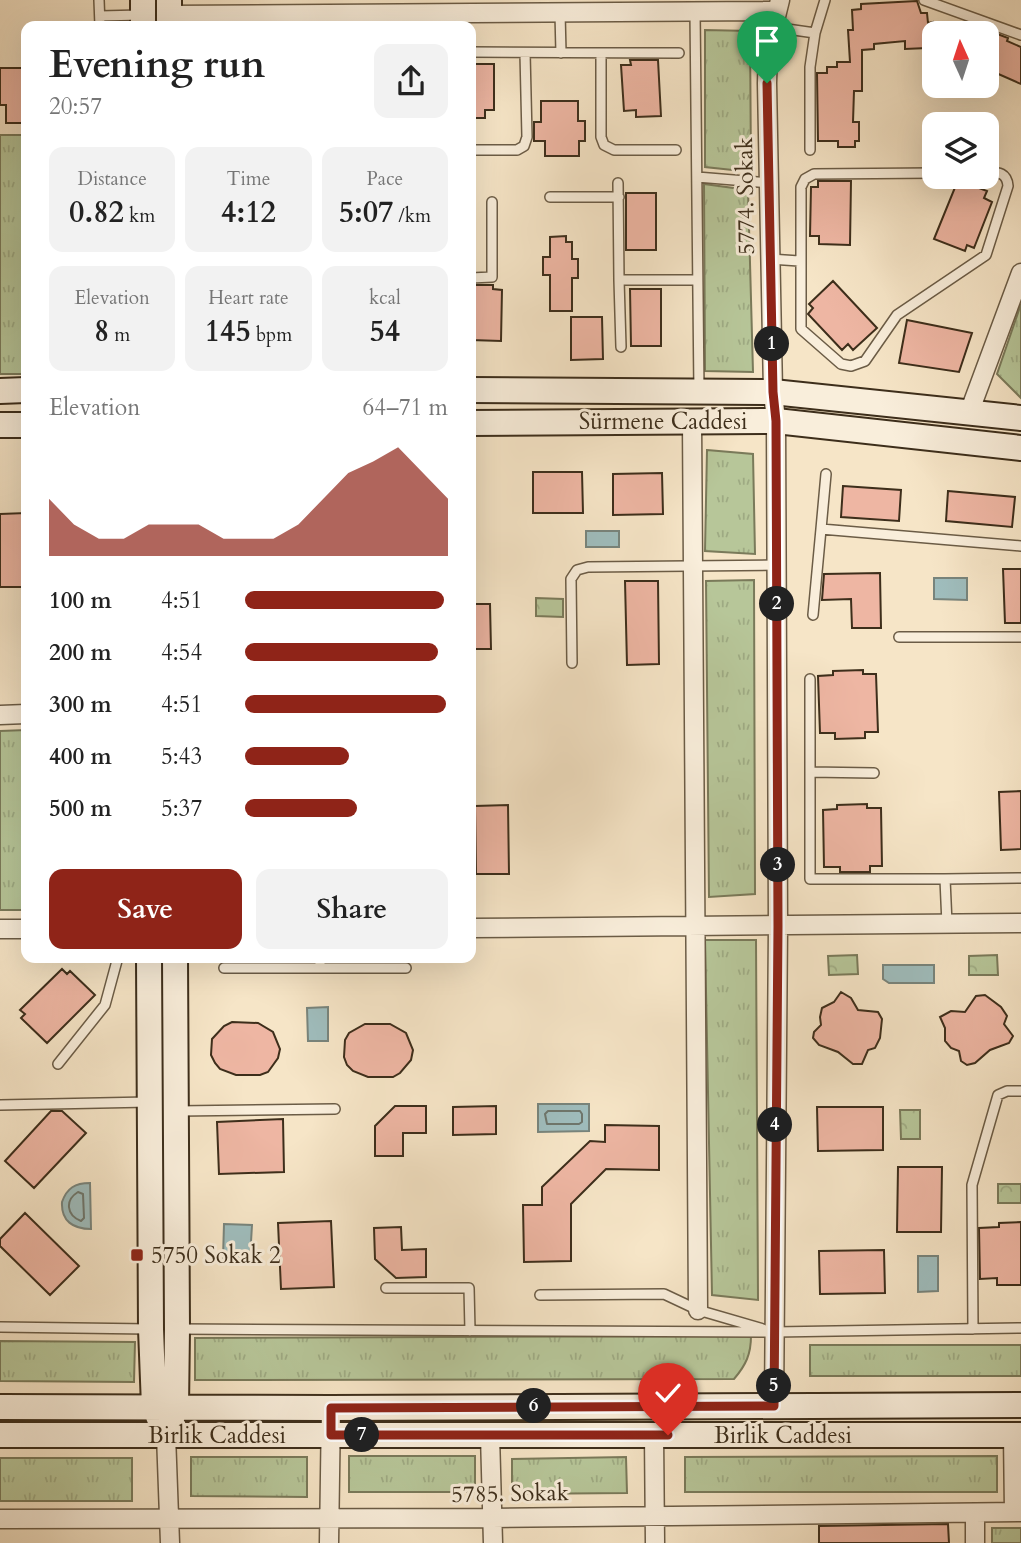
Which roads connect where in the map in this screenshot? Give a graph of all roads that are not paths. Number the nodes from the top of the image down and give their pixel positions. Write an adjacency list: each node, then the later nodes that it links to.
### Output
1 (99, 0): 10 (lane)
2 (825, 0): 11 (lane)
3 (924, 0): 12 (lane)
4 (508, 7): 6 (street); 9 (street)
5 (695, 12): 6 (street); 7 (street); 23 (lane)
6 (560, 13): 16 (lane)
7 (776, 13): 11 (lane); 25 (street, 5774. Sokak)
8 (143, 14): 10 (lane)
9 (169, 14)
10 (100, 21)
11 (816, 33): 20 (lane)
12 (1021, 35)
13 (476, 52): 15 (lane)
14 (679, 52): 17 (lane)
15 (526, 53): 16 (lane); 18 (lane)
16 (561, 53): 17 (lane)
17 (601, 53): 19 (lane)
18 (476, 150)
19 (676, 150)
20 (810, 150)
21 (922, 173): 30 (lane)
22 (999, 174): 30 (lane)
23 (697, 177): 25 (lane); 33 (lane)
24 (618, 183): 27 (lane)
25 (769, 183): 29 (street, 5774. Sokak)
26 (550, 197): 27 (lane)
27 (619, 197): 34 (lane)
28 (492, 202): 32 (lane)
29 (771, 259): 30 (lane); 40 (street, 5774. Sokak)
30 (799, 261)
31 (1021, 273): 41 (street)
32 (476, 278)
33 (698, 279): 34 (lane); 39 (lane)
34 (619, 280): 35 (lane)
35 (621, 347)
36 (21, 390): 38 (street)
37 (476, 390): 39 (street, Sürmene Caddesi)
38 (0, 391)
39 (699, 391): 40 (street, Sürmene Caddesi)
40 (773, 392): 41 (street, Sürmene Caddesi); 44 (street, 5774. Sokak)
41 (969, 413): 42 (street, Sürmene Caddesi)
42 (1021, 418)
43 (692, 421): 44 (street, Sürmene Caddesi); 45 (street, Sürmene Caddesi); 53 (street)
44 (776, 421): 48 (street, Sürmene Caddesi); 52 (street, 5774. Sokak)
45 (476, 423)
46 (0, 425): 47 (street)
47 (21, 425)
48 (1021, 448)
49 (826, 474): 50 (lane)
50 (821, 529): 51 (lane); 54 (lane)
51 (1021, 547)
52 (776, 565): 53 (lane); 68 (street, 5774. Sokak)
53 (694, 566): 57 (lane); 67 (street)
54 (813, 615)
55 (899, 637): 56 (lane)
56 (1021, 637)
57 (572, 663)
58 (810, 679): 61 (lane)
59 (21, 714): 60 (street)
60 (0, 715)
61 (810, 772): 62 (lane); 64 (lane)
62 (874, 772)
63 (1021, 878): 64 (lane)
64 (944, 879): 66 (lane)
65 (1021, 923): 66 (street)
66 (947, 924): 68 (street)
67 (695, 926): 68 (street); 69 (street); 87 (street)
68 (778, 926): 94 (street, 5774. Sokak)
69 (476, 928)
70 (0, 929): 71 (street)
71 (21, 929)
72 (116, 963): 79 (lane)
73 (149, 963): 81 (street)
74 (175, 963): 84 (street)
75 (320, 963): 77 (lane)
76 (224, 968): 77 (lane)
77 (320, 968): 78 (lane)
78 (406, 968)
79 (58, 1064)
80 (1021, 1091): 92 (lane)
81 (151, 1102): 82 (lane); 90 (street)
82 (0, 1105)
83 (335, 1109): 84 (lane)
84 (176, 1111): 91 (street)
85 (386, 1288): 93 (lane)
86 (540, 1295): 87 (lane)
87 (698, 1310): 94 (lane)
88 (0, 1327): 90 (lane)
89 (1021, 1328): 92 (lane)
90 (151, 1329): 98 (street)
91 (177, 1329): 93 (lane); 98 (street)
92 (973, 1329): 94 (lane)
93 (470, 1331): 94 (lane)
94 (775, 1332): 96 (street, 5774. Sokak)
95 (1021, 1405): 96 (street, Birlik Caddesi)
96 (774, 1406): 99 (street, Birlik Caddesi)
97 (0, 1407): 98 (street, Birlik Caddesi)
98 (165, 1407): 99 (street, Birlik Caddesi); 100 (street)
99 (331, 1408): 101 (street)
100 (166, 1435): 101 (street, Birlik Caddesi); 104 (street, Birlik Caddesi); 112 (street)
101 (331, 1435): 102 (street, Birlik Caddesi); 109 (street)
102 (490, 1435): 105 (street, Birlik Caddesi); 110 (street)
103 (1017, 1435): 105 (street, Birlik Caddesi); 106 (street)
104 (0, 1436)
105 (654, 1436): 108 (street)
106 (1018, 1512): 107 (street, 5785. Sokak)
107 (975, 1513): 108 (street, 5785. Sokak); 117 (street)
108 (655, 1515): 110 (street, 5785. Sokak); 116 (street)
109 (329, 1518): 110 (street, 5785. Sokak); 112 (street, 5785. Sokak); 114 (street)
110 (493, 1518): 115 (street)
111 (0, 1519): 112 (street, 5785. Sokak)
112 (170, 1519): 113 (street)
113 (170, 1543)
114 (329, 1543)
115 (493, 1543)
116 (655, 1543)
117 (975, 1543)

